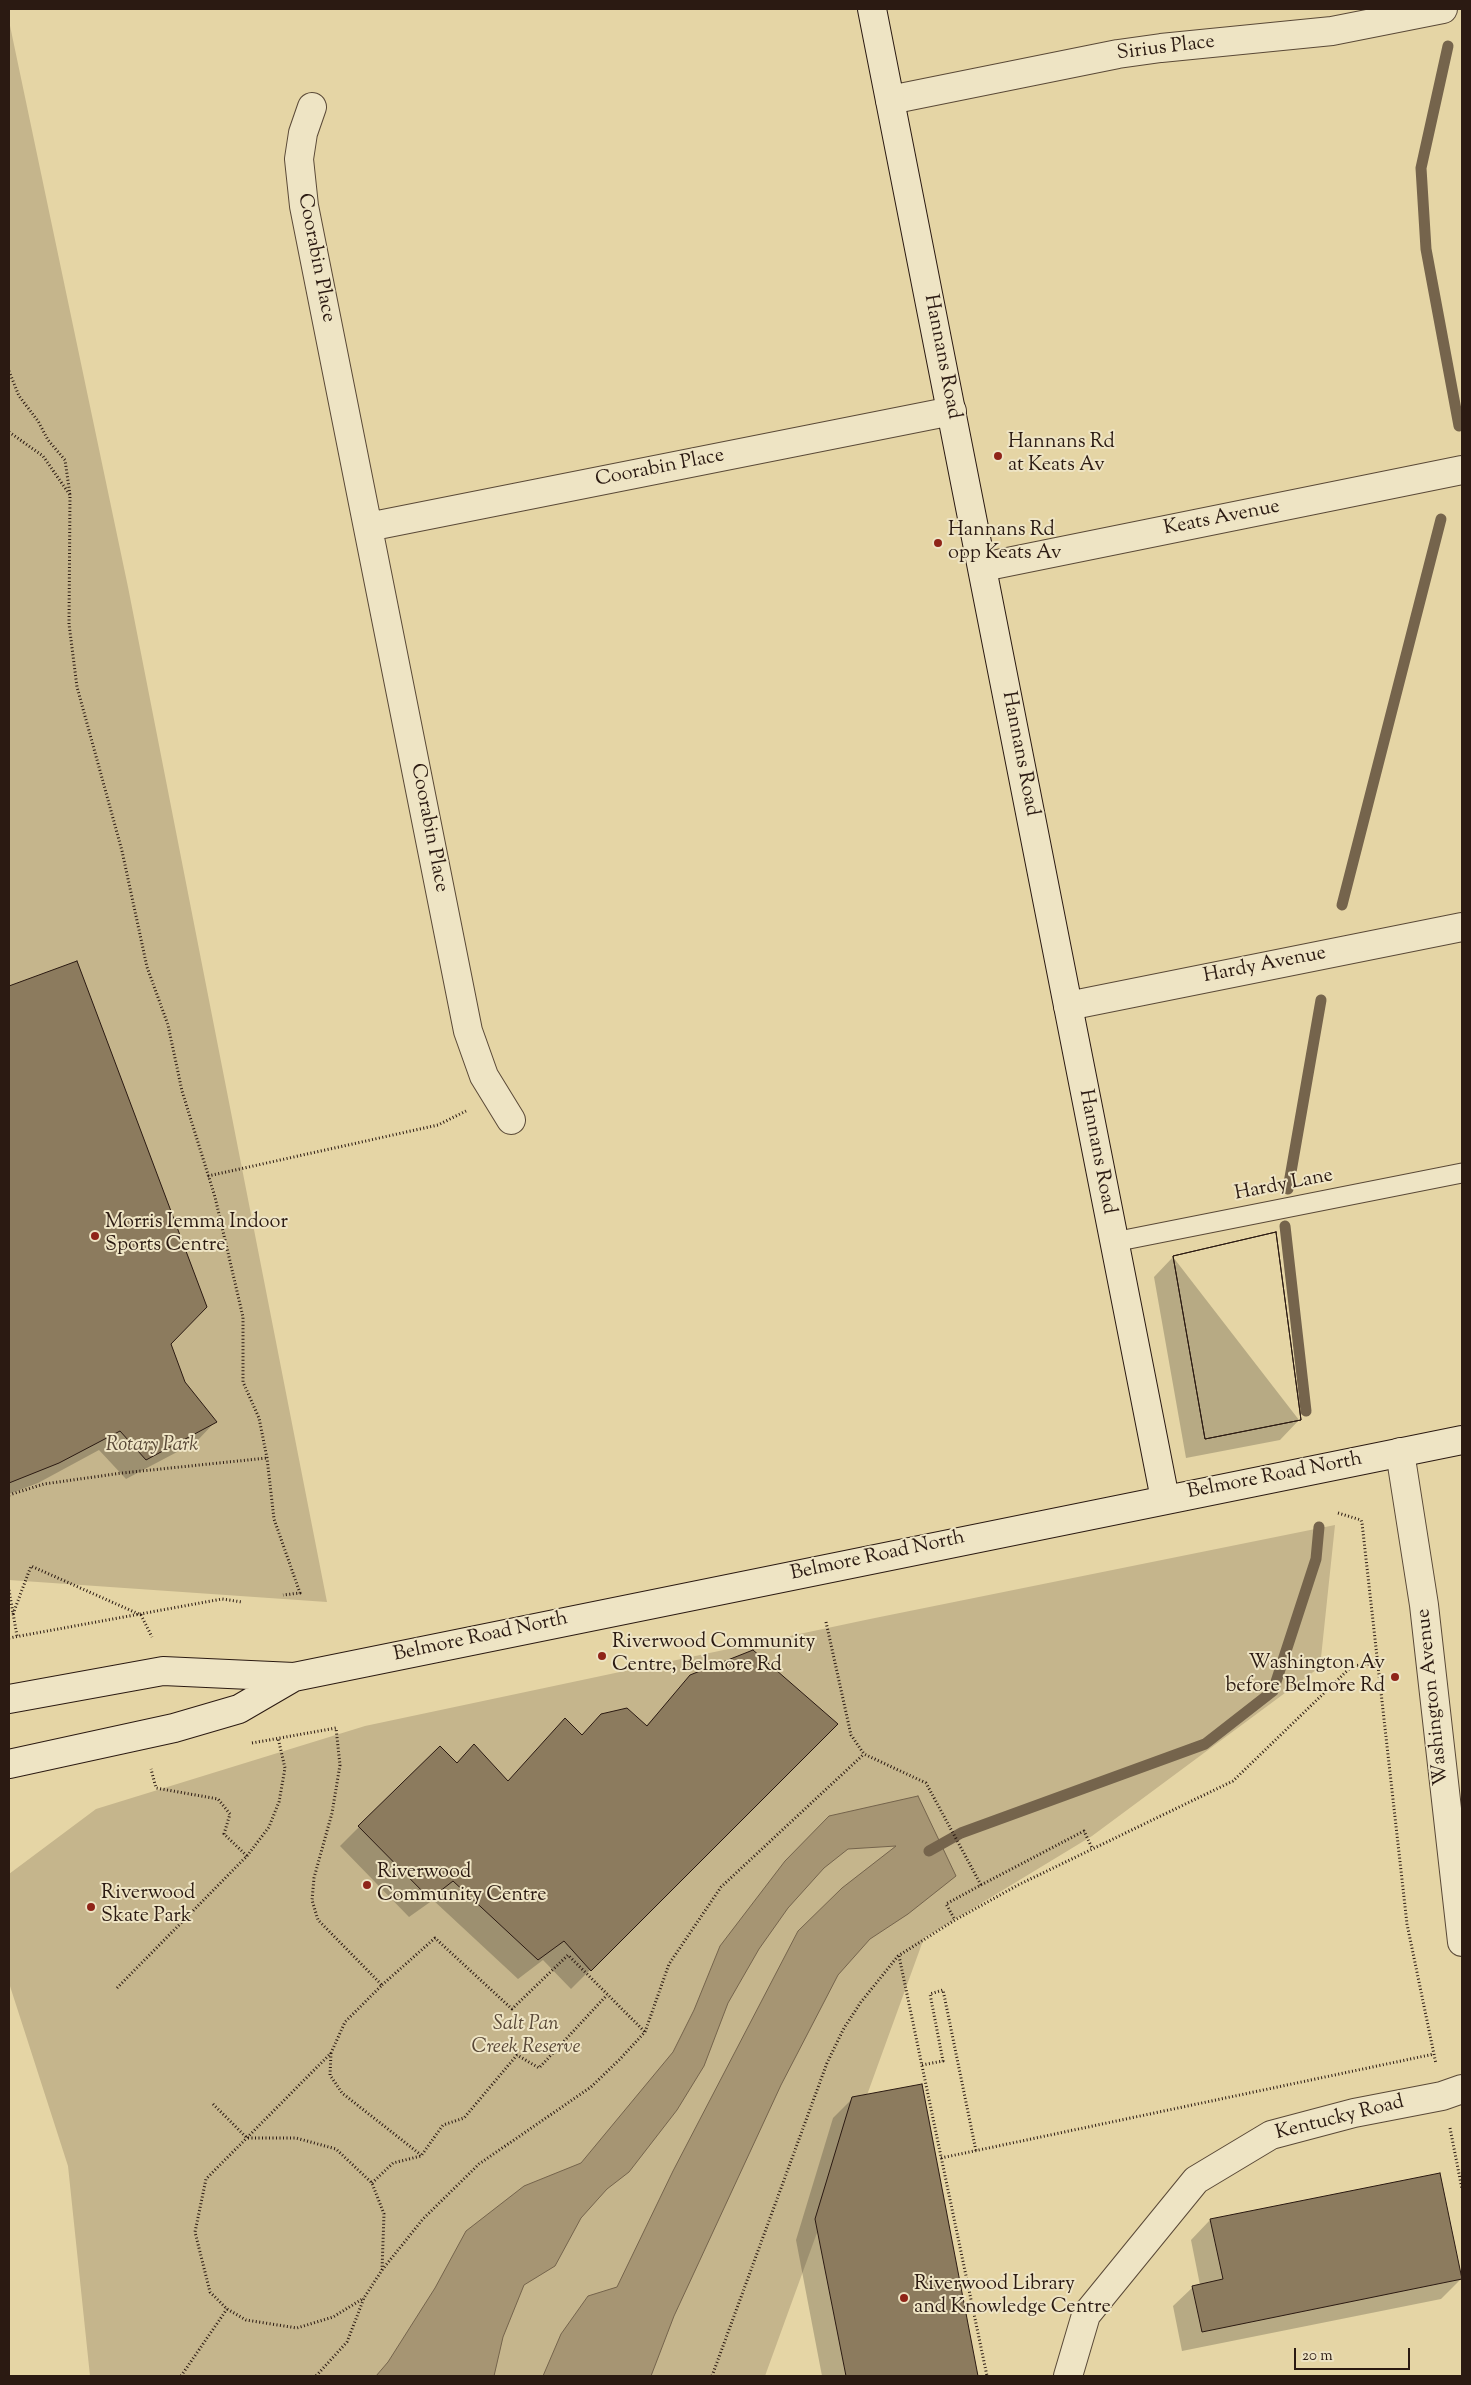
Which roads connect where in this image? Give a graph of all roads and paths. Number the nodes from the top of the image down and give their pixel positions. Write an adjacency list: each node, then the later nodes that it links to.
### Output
1 (872, 9): 3 (street, Hannans Road)
2 (1443, 9): 3 (street, Sirius Place)
3 (890, 100): 6 (street, Hannans Road)
4 (312, 107): 10 (street, Coorabin Place)
5 (9, 370): 9 (path)
6 (952, 411): 10 (street, Coorabin Place); 11 (street, Hannans Road)
7 (9, 432): 9 (path)
8 (1462, 470): 11 (street, Keats Avenue)
9 (70, 495): 17 (path)
10 (368, 527): 14 (street, Coorabin Place)
11 (983, 567): 13 (street, Hannans Road)
12 (1462, 927): 13 (street, Hardy Avenue)
13 (1068, 1006): 18 (street, Hannans Road)
14 (493, 1091): 15 (street, Coorabin Place); 17 (path)
15 (511, 1120)
16 (1462, 1173): 18 (lane, Hardy Lane)
17 (208, 1176): 21 (path)
18 (1114, 1242): 23 (street, Hannans Road)
19 (1462, 1440): 20 (street, Belmore Road North)
20 (1400, 1452): 23 (street, Belmore Road North); 44 (street, Washington Avenue)
21 (266, 1458): 22 (path); 26 (path)
22 (9, 1495)
23 (1165, 1499): 35 (street, Belmore Road North)
24 (1338, 1513): 34 (path)
25 (9, 1590): 28 (path)
26 (284, 1595)
27 (242, 1602): 29 (path)
28 (13, 1614): 29 (path); 31 (path)
29 (141, 1615): 31 (path); 33 (path)
30 (826, 1622): 37 (path)
31 (17, 1636): 32 (path)
32 (9, 1638)
33 (154, 1641)
34 (1378, 1663): 40 (path); 51 (path)
35 (294, 1677): 36 (street, Belmore Road North); 39 (street, Belmore Road North)
36 (9, 1699)
37 (864, 1754): 42 (path); 49 (path)
38 (149, 1763): 41 (path)
39 (9, 1764)
40 (1092, 1848): 42 (path); 43 (path)
41 (248, 1856): 46 (path); 47 (path)
42 (981, 1885): 43 (path)
43 (955, 1920): 45 (path)
44 (1462, 1933)
45 (898, 1956): 52 (path); 66 (path)
46 (382, 1985): 48 (path); 50 (path)
47 (118, 1988)
48 (608, 1995): 49 (path); 57 (path)
49 (645, 2032): 61 (path)
50 (331, 2053): 55 (path); 57 (path)
51 (1434, 2054): 53 (path); 56 (path)
52 (922, 2066): 56 (path); 58 (path)
53 (1452, 2092): 60 (path); 68 (street, Kentucky Road)
54 (213, 2104): 55 (path)
55 (247, 2138): 59 (path); 63 (path)
56 (976, 2151): 58 (path)
57 (421, 2156): 59 (path)
58 (941, 2158): 67 (path)
59 (372, 2183): 61 (path)
60 (1462, 2189)
61 (382, 2270): 62 (path)
62 (364, 2298): 63 (path); 65 (path)
63 (227, 2309): 64 (path)
64 (181, 2376)
65 (316, 2376)
66 (712, 2376)
67 (987, 2376)
68 (1068, 2376)

